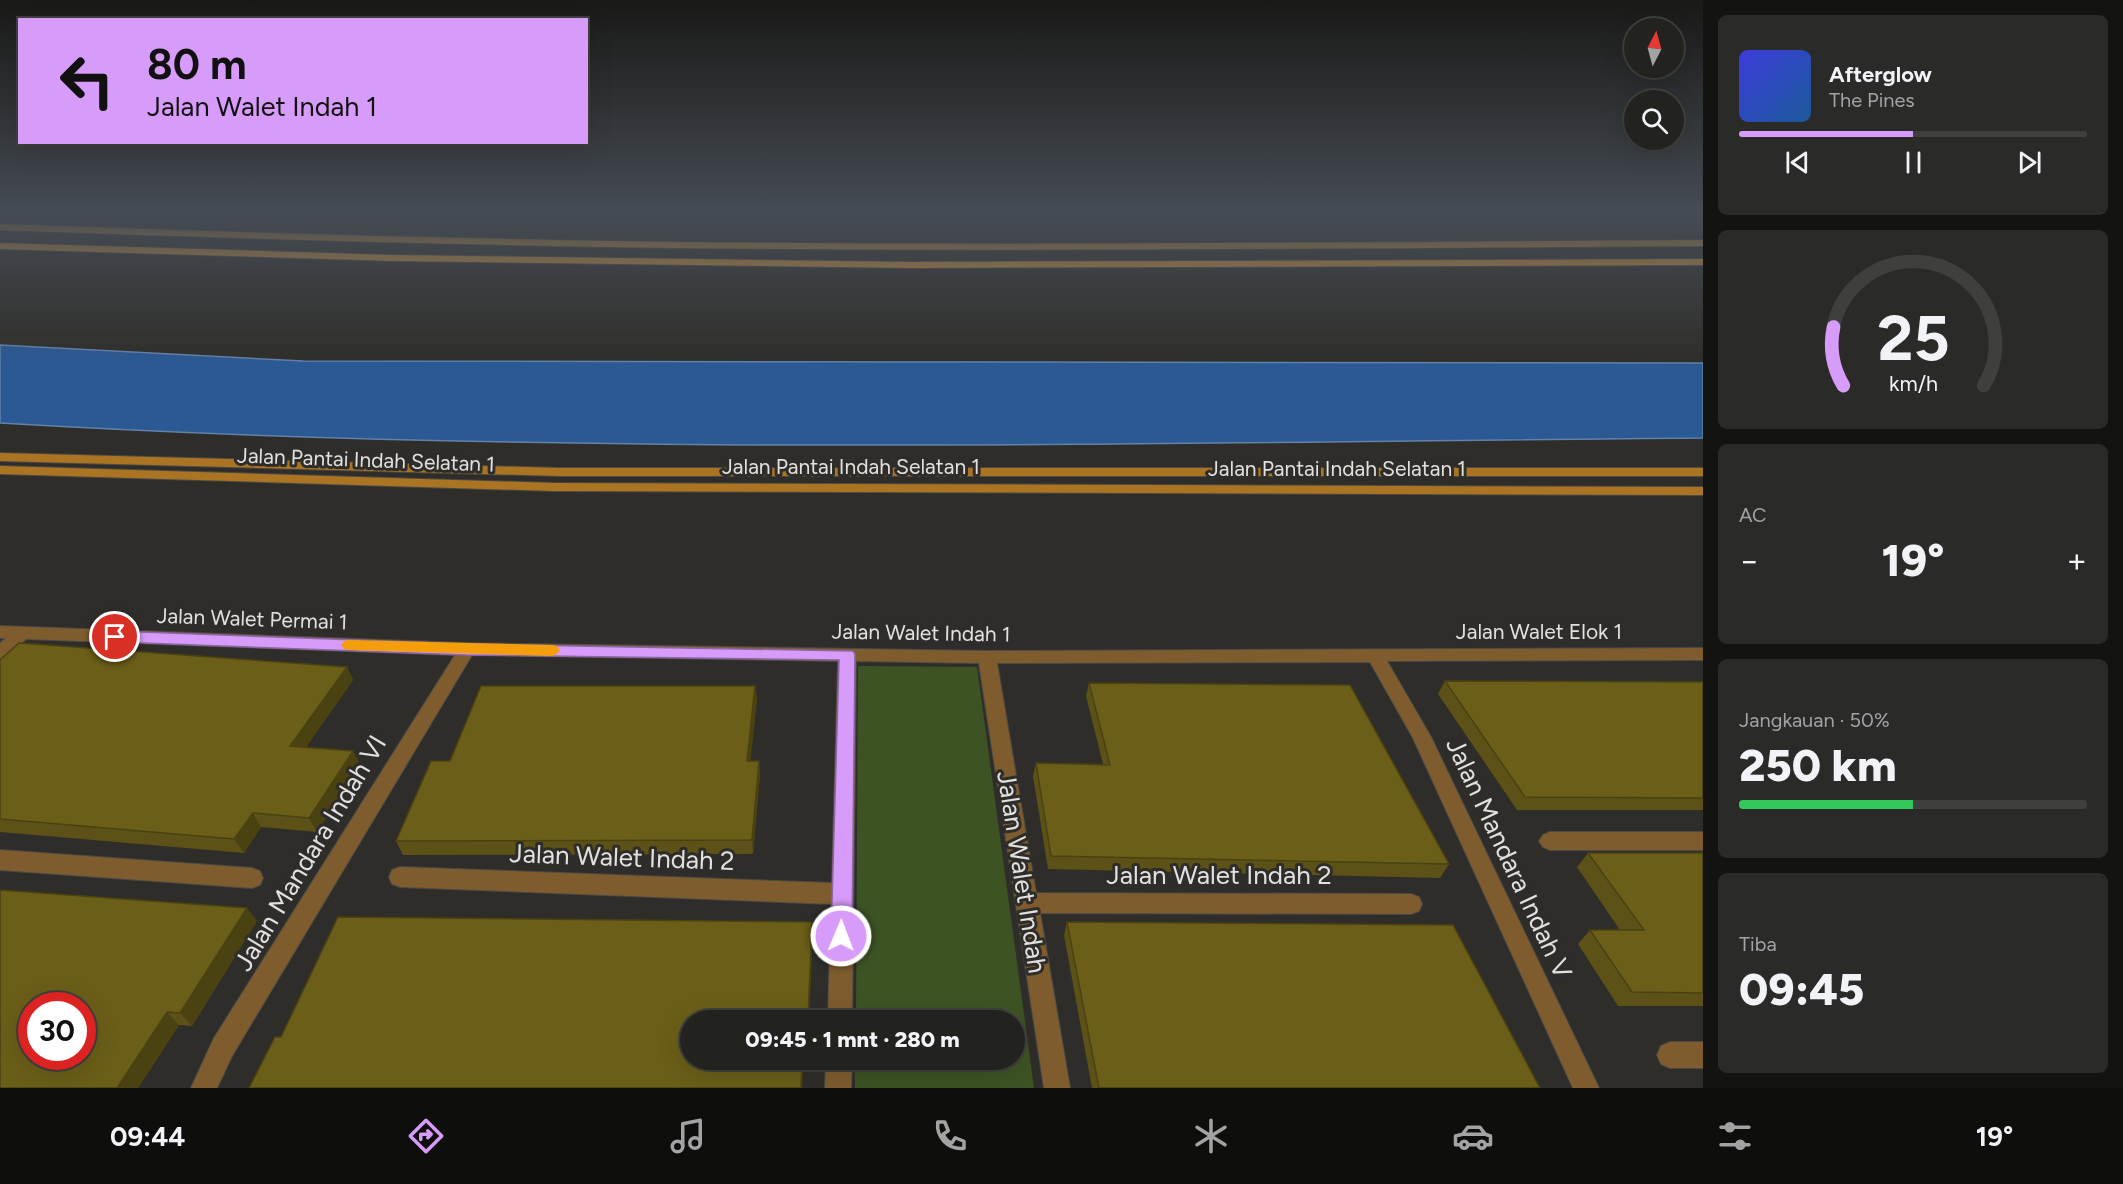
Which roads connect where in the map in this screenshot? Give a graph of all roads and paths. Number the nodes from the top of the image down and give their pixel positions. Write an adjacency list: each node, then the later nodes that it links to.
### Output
1 (236, 264): 4 (highway)
2 (881, 264): 3 (highway)
3 (991, 264)
4 (1703, 272)
5 (0, 457): 7 (street, Jalan Pantai Indah Selatan 1)
6 (0, 470): 9 (street, Jalan Pantai Indah Selatan 1)
7 (560, 472): 8 (street, Jalan Pantai Indah Selatan 1); 9 (street)
8 (1703, 472)
9 (553, 487): 10 (street, Jalan Pantai Indah Selatan 1)
10 (1703, 491)
11 (0, 632): 12 (street, Jalan Walet Permai 1)
12 (21, 634): 13 (street, Jalan Walet Permai 1); 14 (street)
13 (467, 649): 15 (street, Jalan Walet Indah 1); 31 (street, Jalan Mandara Indah VI)
14 (0, 653)
15 (848, 654): 18 (street, Jalan Walet Indah 1); 24 (street)
16 (1703, 654): 17 (street, Jalan Walet Elok 1)
17 (1375, 655): 18 (street, Jalan Walet Indah 1); 34 (street, Jalan Mandara Indah V)
18 (987, 657): 25 (street, Jalan Walet Indah)
19 (1550, 841): 20 (street)
20 (1703, 841)
21 (0, 860): 23 (street)
22 (400, 877): 24 (street, Jalan Walet Indah 2)
23 (252, 878)
24 (842, 894): 27 (street)
25 (1027, 903): 26 (street, Jalan Walet Indah 2); 33 (street, Jalan Walet Indah)
26 (1411, 904)
27 (840, 1010)
28 (1671, 1055): 29 (street)
29 (1703, 1055)
30 (839, 1070): 32 (street)
31 (204, 1088)
32 (838, 1088)
33 (1057, 1088)
34 (1586, 1088)

